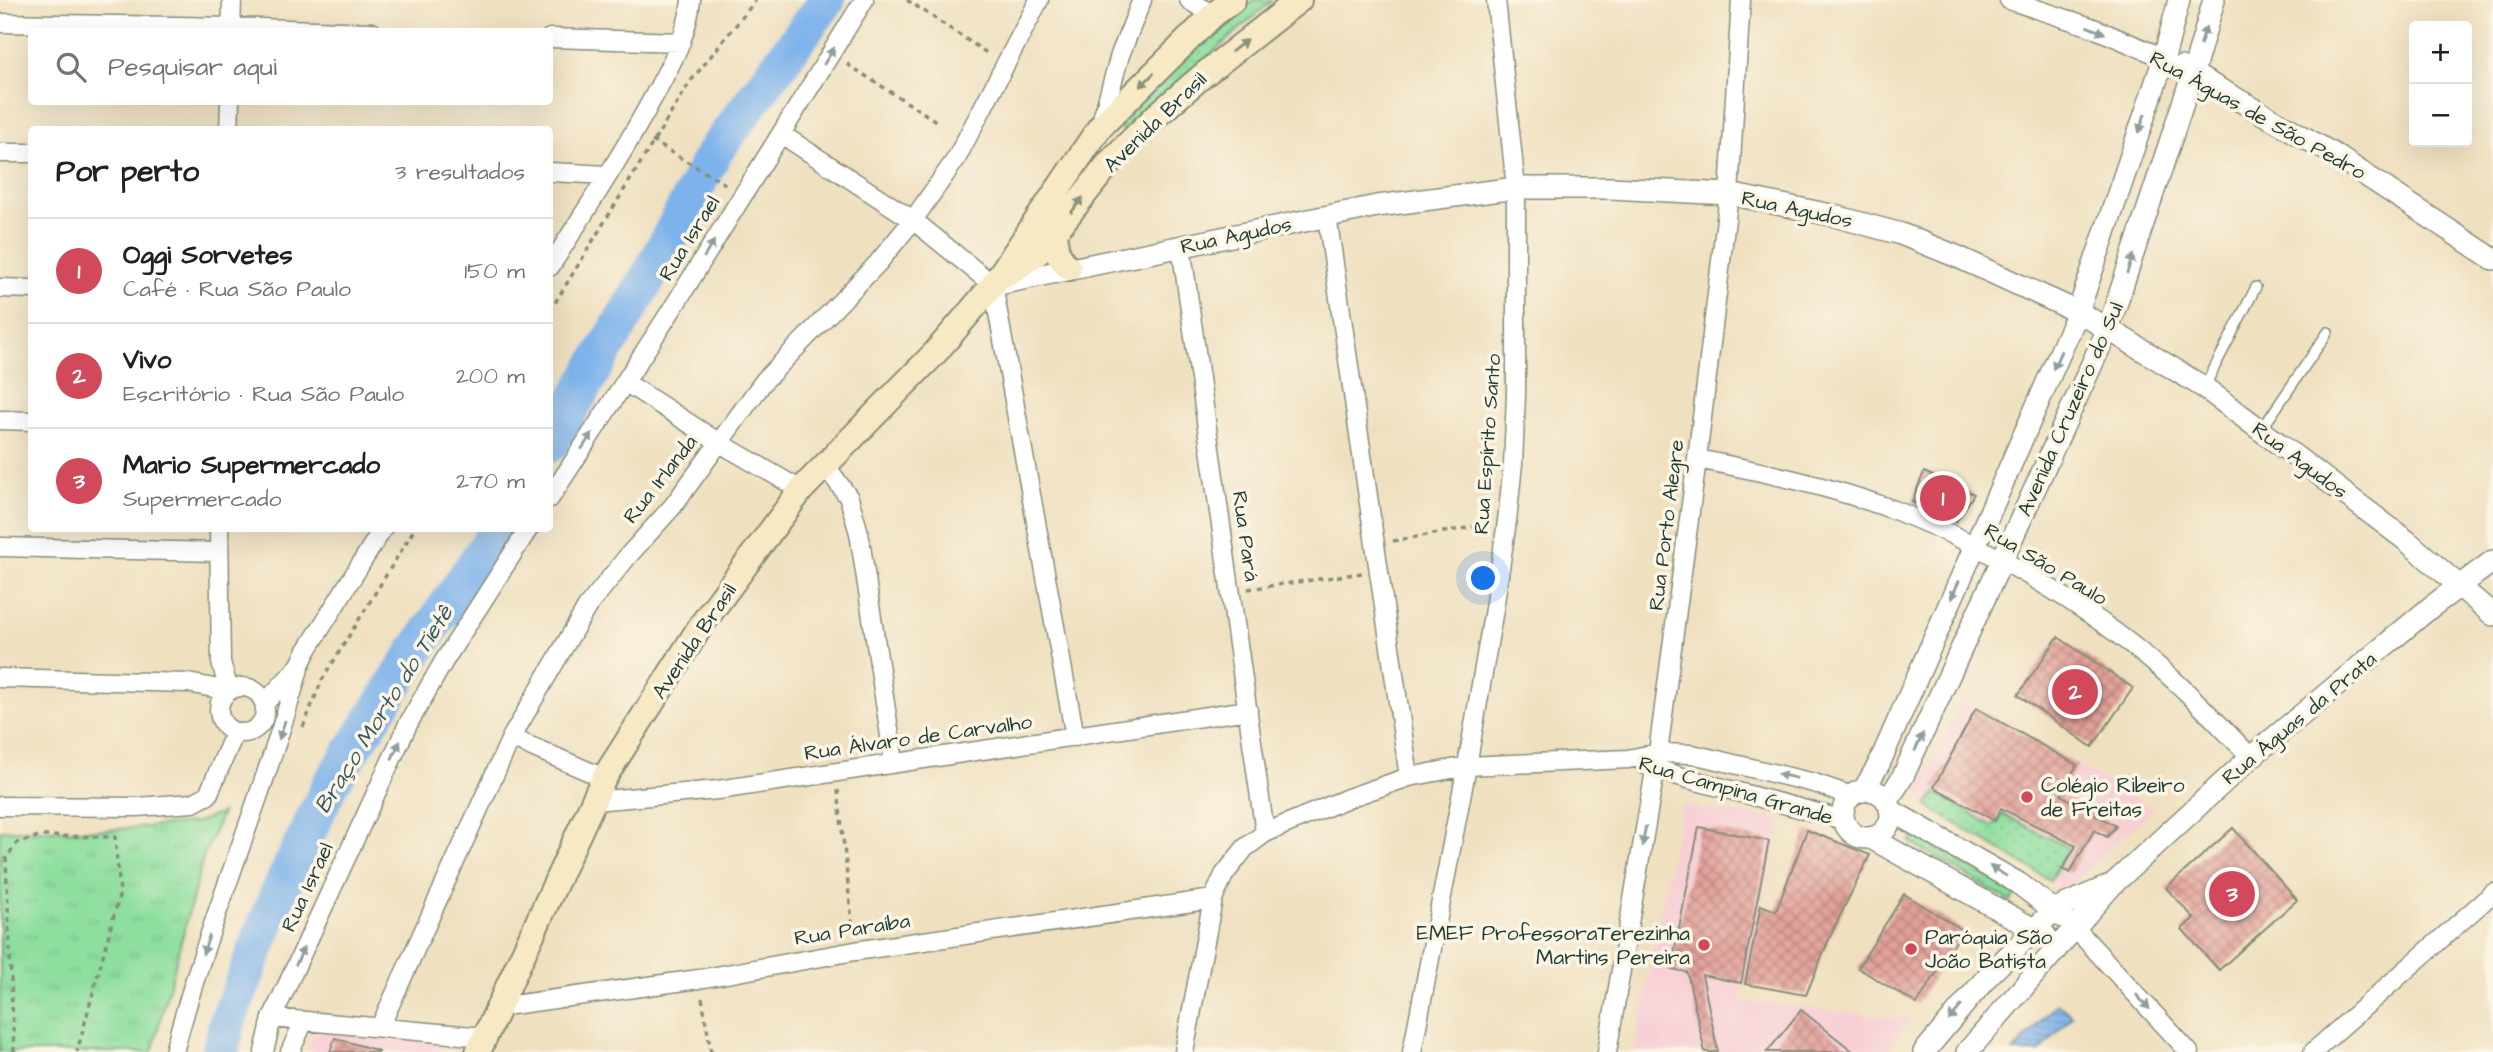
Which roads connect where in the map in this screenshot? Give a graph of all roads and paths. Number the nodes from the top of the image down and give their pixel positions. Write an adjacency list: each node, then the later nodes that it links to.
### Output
1 (232, 0): 19 (street)
2 (691, 0): 21 (street)
3 (756, 0): 32 (path)
4 (864, 0): 22 (street, Rua Israel)
5 (907, 0): 24 (path)
6 (1039, 0): 24 (street, Rua Irlanda)
7 (1142, 0): 29 (street)
8 (1189, 0): 16 (street)
9 (1233, 0): 16 (main road, Avenida Brasil)
10 (1299, 0): 42 (main road, Avenida Brasil, one-way to 10)
11 (1496, 0): 37 (street, Rua Espírito Santo)
12 (1741, 0): 39 (street, Rua Porto Alegre)
13 (2008, 0): 23 (street, Rua Águas de São Pedro, one-way to 23)
14 (2179, 0): 23 (street, Avenida Cruzeiro do Sul)
15 (2214, 0): 25 (street, Avenida Cruzeiro do Sul, one-way to 15)
16 (1213, 15): 29 (main road, Avenida Brasil, one-way to 29)
17 (0, 23): 18 (street)
18 (192, 28)
19 (231, 28)
20 (553, 38): 21 (street)
21 (681, 42): 30 (street)
22 (831, 54): 27 (path); 31 (street, Rua Israel, one-way to 22)
23 (2164, 58): 25 (street, Rua Águas de São Pedro); 52 (street, Avenida Cruzeiro do Sul, one-way to 52)
24 (1006, 66): 41 (street, Rua Irlanda)
25 (2193, 73): 44 (street, Rua Águas de São Pedro); 53 (street, Avenida Cruzeiro do Sul, one-way to 25)
26 (230, 105): 28 (street)
27 (936, 121)
28 (229, 126)
29 (1100, 127): 47 (main road, Avenida Brasil)
30 (635, 132): 32 (path); 36 (street)
31 (781, 134): 41 (street); 55 (street, Rua Israel, one-way to 31)
32 (653, 142): 38 (path); 51 (path)
33 (0, 153): 34 (street)
34 (28, 153)
35 (553, 172): 36 (street)
36 (608, 175): 45 (street)
37 (1516, 188): 39 (street, Rua Agudos); 40 (street, Rua Agudos); 65 (street, Rua Espírito Santo)
38 (733, 189)
39 (1729, 194): 52 (street, Rua Agudos); 61 (street, Rua Porto Alegre)
40 (1327, 216): 43 (street, Rua Agudos); 70 (street)
41 (913, 220): 47 (street); 60 (street, Rua Irlanda)
42 (1056, 231): 46 (main road); 47 (main road, Avenida Brasil)
43 (1181, 246): 46 (street, Rua Agudos); 78 (street, Rua Pará)
44 (2493, 259)
45 (553, 262)
46 (1069, 268): 47 (street, Rua Agudos)
47 (993, 285): 62 (main road, Avenida Brasil); 87 (street)
48 (2256, 287): 56 (lane)
49 (0, 288): 50 (street)
50 (28, 289)
51 (553, 306)
52 (2078, 312): 53 (street, Rua Agudos); 71 (street, Avenida Cruzeiro do Sul, one-way to 71)
53 (2109, 329): 56 (street, Rua Agudos); 74 (street, Avenida Cruzeiro do Sul)
54 (2329, 332): 59 (lane)
55 (625, 382): 60 (street); 64 (street, Rua Israel, one-way to 55)
56 (2205, 388): 59 (street, Rua Agudos)
57 (0, 420): 58 (street)
58 (28, 421)
59 (2261, 431): 77 (street, Rua Agudos)
60 (718, 442): 63 (street); 88 (street, Rua Irlanda)
61 (1698, 458): 71 (street, Rua São Paulo); 90 (street, Rua Porto Alegre)
62 (826, 466): 63 (main road, Avenida Brasil); 91 (street)
63 (801, 491): 95 (main road, Avenida Brasil)
64 (553, 493)
65 (1507, 521): 70 (path); 92 (street, Rua Espírito Santo)
66 (219, 532): 73 (street)
67 (380, 532): 80 (street)
68 (413, 532): 85 (path)
69 (526, 532): 114 (street, Rua Israel, one-way to 69)
70 (1374, 545): 76 (street)
71 (1974, 546): 74 (street, Rua São Paulo); 96 (street, Avenida Cruzeiro do Sul, one-way to 96)
72 (0, 547): 73 (street)
73 (218, 552): 82 (street)
74 (2002, 561): 89 (street, Rua São Paulo); 99 (street, Avenida Cruzeiro do Sul, one-way to 74)
75 (2493, 561): 77 (street, Rua Águas da Prata)
76 (1378, 570): 78 (path); 94 (street)
77 (2459, 585): 79 (street, Rua Agudos); 89 (street, Rua Águas da Prata)
78 (1231, 592): 84 (street, Rua Pará)
79 (2493, 615)
80 (300, 665): 83 (street); 120 (street, one-way to 120)
81 (0, 678): 82 (street)
82 (229, 691): 83 (street); 86 (street)
83 (265, 704): 86 (street)
84 (1248, 710): 87 (street, Rua Álvaro de Carvalho); 102 (street, Rua Pará)
85 (302, 730)
86 (235, 732): 98 (street)
87 (1075, 737): 91 (street, Rua Álvaro de Carvalho)
88 (511, 738): 95 (street); 116 (street, Rua Irlanda)
89 (2251, 757): 105 (street, Rua Águas da Prata)
90 (1657, 761): 92 (street, Rua Campina Grande); 96 (street, Rua Campina Grande, one-way to 90); 100 (street, Rua Campina Grande); 126 (street, Rua Porto Alegre, one-way to 126)
91 (894, 762): 93 (street, Rua Álvaro de Carvalho)
92 (1467, 766): 94 (street, Rua Campina Grande); 125 (street, Rua Espírito Santo)
93 (836, 771): 97 (street, Rua Álvaro de Carvalho); 111 (path)
94 (1409, 777): 102 (street, Rua Campina Grande)
95 (604, 778): 97 (main road, Avenida Brasil)
96 (1858, 793): 99 (street); 100 (street)
97 (594, 801): 113 (main road, Avenida Brasil)
98 (0, 806)
99 (1889, 806): 104 (street); 108 (street, one-way to 99)
100 (1844, 820): 104 (street)
101 (69, 828): 103 (path)
102 (1265, 833): 107 (street, Rua Campina Grande)
103 (69, 836): 118 (path); 119 (path)
104 (1871, 838): 109 (street)
105 (2112, 885): 108 (street, Rua Águas da Prata); 110 (street, Rua Águas da Prata)
106 (2493, 892): 130 (street)
107 (1213, 899): 111 (street, Rua Paraíba); 124 (street, Rua Campina Grande)
108 (2055, 909): 109 (street); 110 (street)
109 (2035, 930): 110 (street); 127 (street, one-way to 127)
110 (2069, 936): 128 (street, Rua Águas da Prata); 129 (street, one-way to 129)
111 (855, 951): 112 (street, Rua Paraíba)
112 (699, 979): 113 (street, Rua Paraíba); 123 (path)
113 (498, 1007): 117 (main road, Avenida Brasil)
114 (272, 1018): 115 (street); 121 (street, Rua Israel)
115 (304, 1021): 116 (street); 122 (street)
116 (380, 1027): 117 (street)
117 (481, 1044)
118 (14, 1052)
119 (78, 1052)
120 (174, 1052)
121 (264, 1052)
122 (289, 1052)
123 (711, 1052)
124 (1184, 1052)
125 (1412, 1052)
126 (1607, 1052)
127 (1924, 1052)
128 (1967, 1052)
129 (2189, 1052)
130 (2313, 1052)

